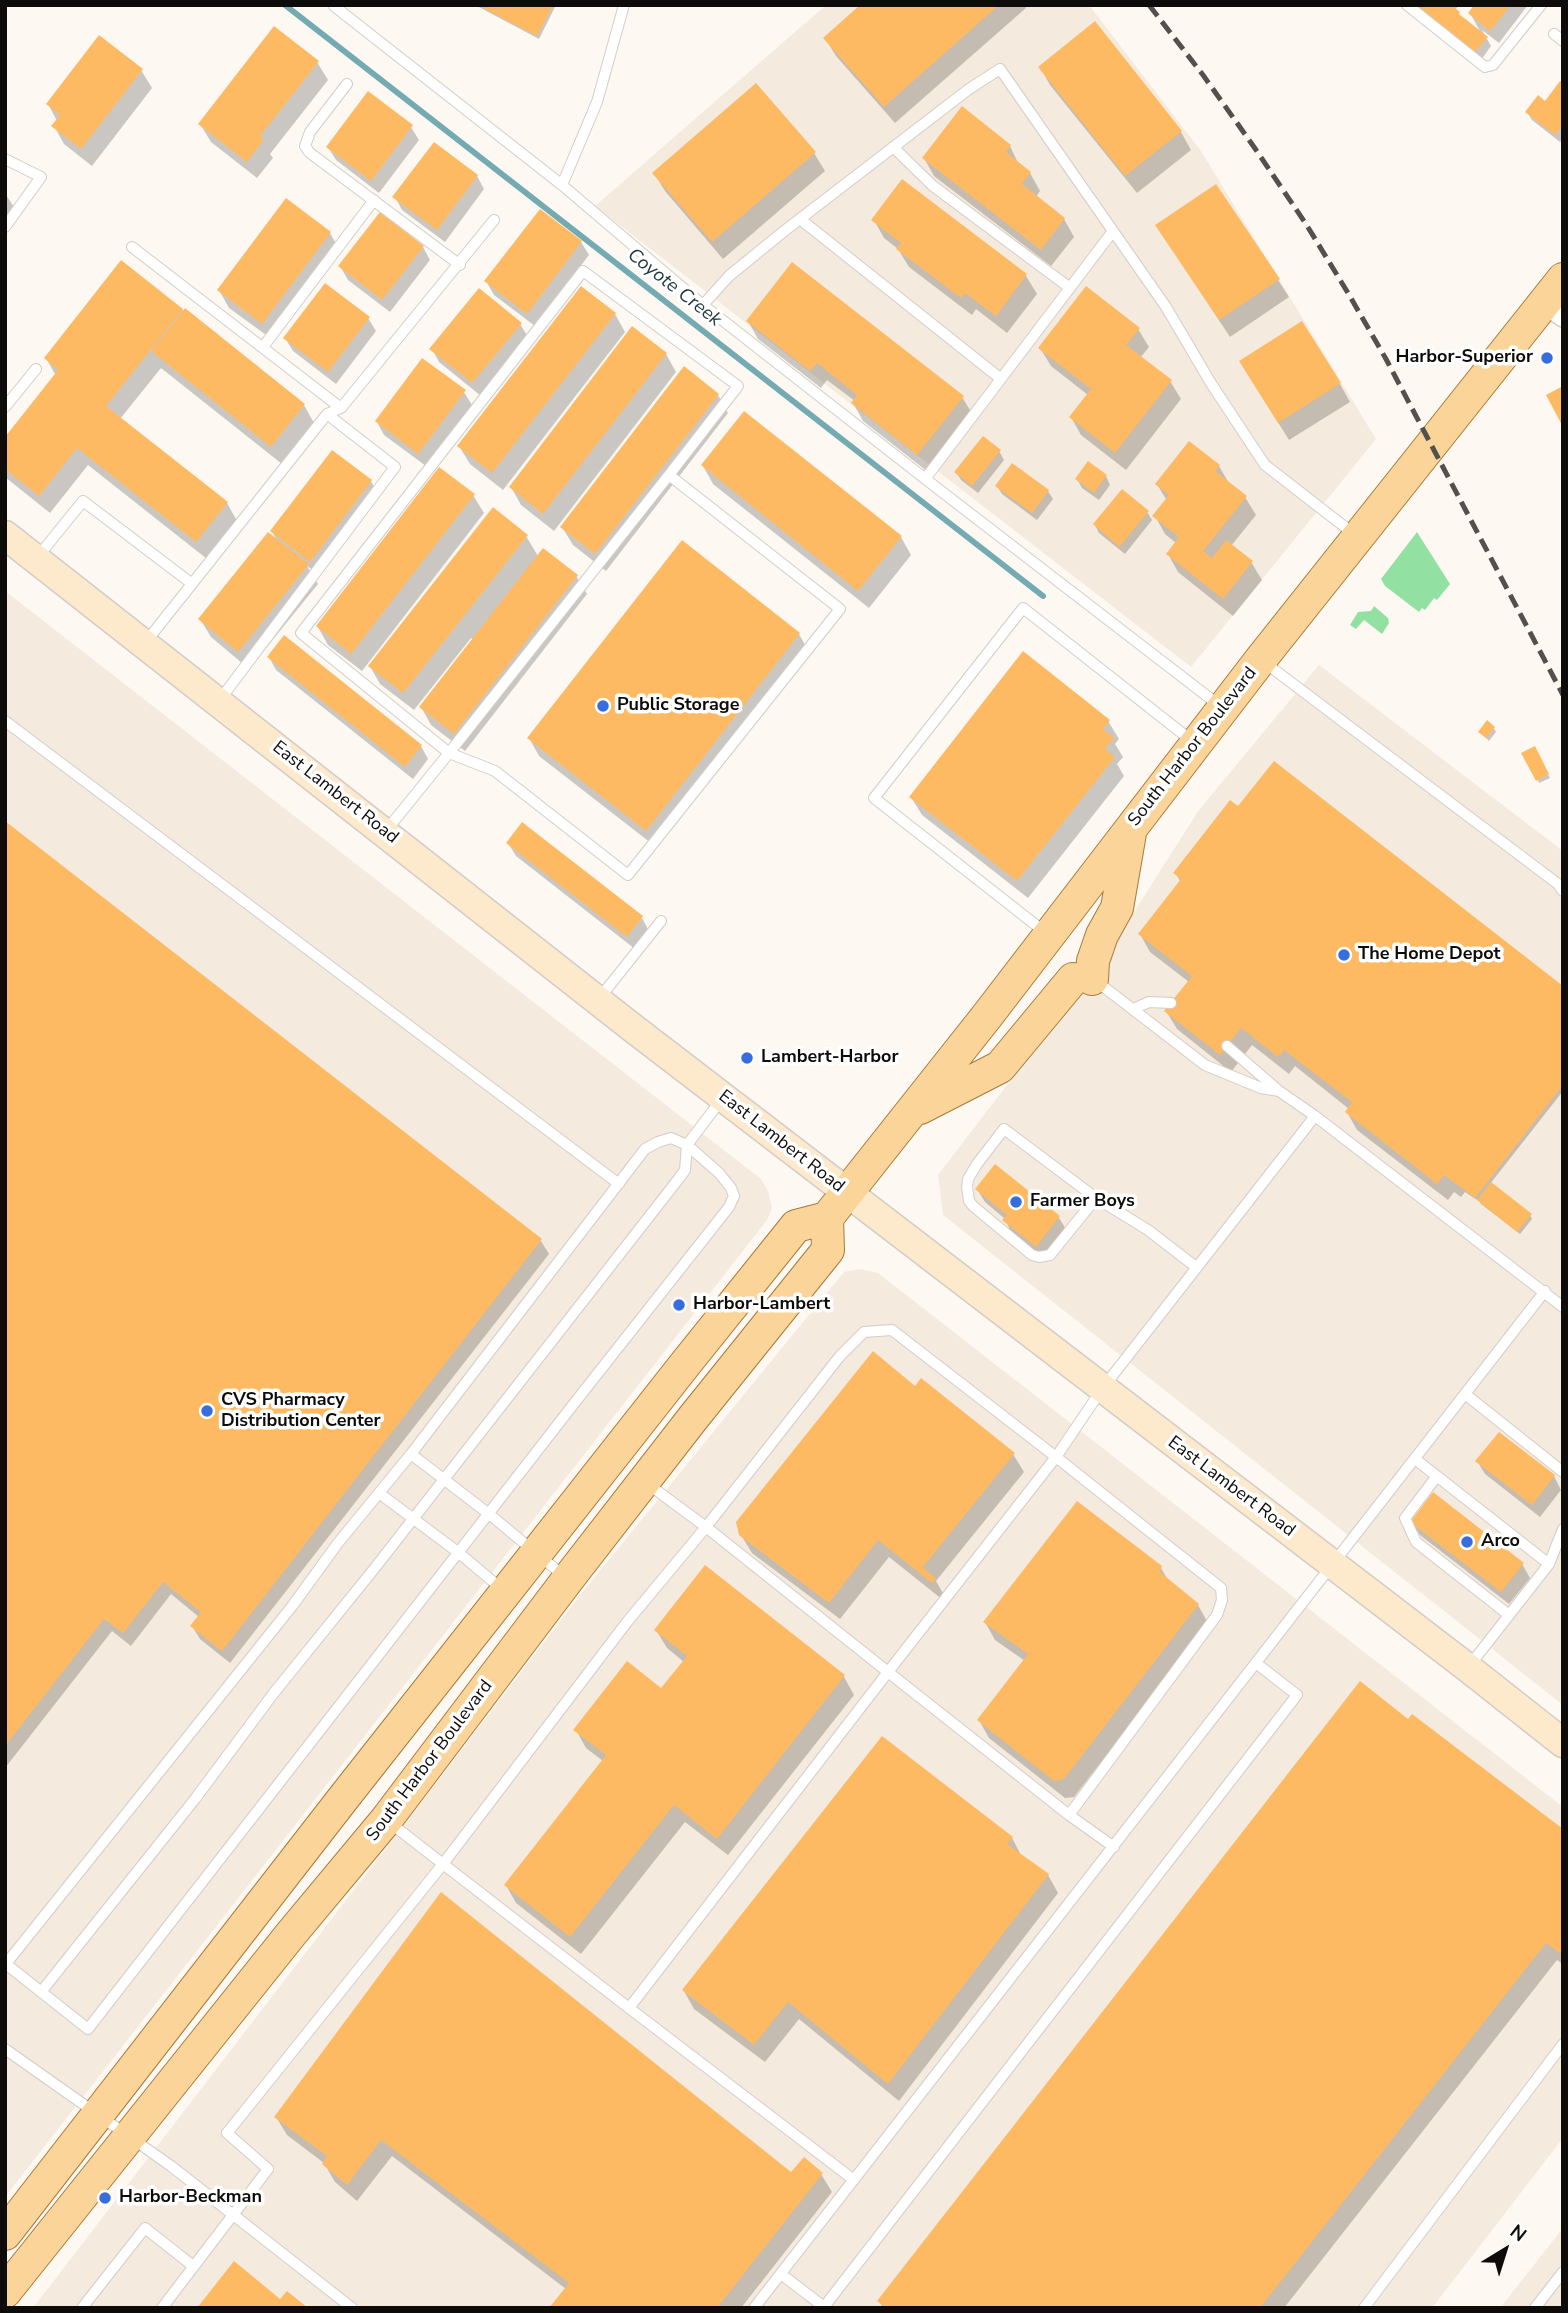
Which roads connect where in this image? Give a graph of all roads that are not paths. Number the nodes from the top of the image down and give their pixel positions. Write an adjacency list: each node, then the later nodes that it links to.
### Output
1 (624, 5): 8 (lane)
2 (1407, 5): 3 (lane)
3 (1541, 5)
4 (334, 6): 8 (lane)
5 (347, 84): 9 (lane)
6 (893, 147): 10 (lane); 13 (lane); 17 (lane)
7 (5, 159): 12 (lane)
8 (562, 185): 18 (lane)
9 (374, 200): 15 (lane); 20 (lane)
10 (800, 219): 18 (lane); 22 (lane)
11 (494, 220): 15 (lane)
12 (5, 227)
13 (1113, 231): 17 (lane); 29 (lane)
14 (132, 247): 20 (lane)
15 (460, 265): 24 (lane)
16 (1563, 279): 19 (main road, South Harbor Boulevard)
17 (1070, 288): 22 (lane)
18 (703, 305): 27 (lane)
19 (1553, 311): 29 (main road, South Harbor Boulevard)
20 (264, 347): 24 (lane)
21 (36, 369): 23 (lane)
22 (1001, 379): 27 (lane)
23 (5, 407)
24 (341, 408): 25 (lane)
25 (327, 414): 31 (lane); 34 (lane)
26 (669, 475): 38 (lane); 38 (lane); 38 (lane)
27 (925, 479): 35 (lane)
28 (5, 535): 30 (main road, East Lambert Road)
29 (1357, 536): 33 (main road, South Harbor Boulevard)
30 (36, 559): 31 (lane); 32 (main road, East Lambert Road)
31 (191, 583): 32 (lane)
32 (145, 644): 34 (main road, East Lambert Road)
33 (1261, 659): 35 (main road, South Harbor Boulevard); 41 (lane)
34 (219, 702): 40 (main road, East Lambert Road)
35 (1223, 708): 37 (main road, South Harbor Boulevard)
36 (5, 721): 54 (lane)
37 (1196, 744): 39 (main road, South Harbor Boulevard); 43 (lane)
38 (449, 753): 40 (lane)
39 (1130, 829): 43 (main road, South Harbor Boulevard); 44 (main road)
40 (385, 833): 45 (main road, East Lambert Road)
41 (1563, 891)
42 (661, 921): 45 (lane)
43 (1049, 935): 51 (main road, South Harbor Boulevard)
44 (1083, 979): 47 (lane); 51 (main road)
45 (598, 1000): 50 (main road, East Lambert Road)
46 (1171, 1003): 47 (lane)
47 (1133, 1009): 49 (lane)
48 (1227, 1046): 49 (lane)
49 (1279, 1091): 52 (lane)
50 (723, 1098): 53 (lane); 55 (main road, East Lambert Road)
51 (909, 1113): 55 (main road, South Harbor Boulevard)
52 (1315, 1116): 58 (lane); 59 (lane)
53 (687, 1145): 54 (lane); 68 (lane); 71 (lane)
54 (618, 1184): 63 (lane)
55 (846, 1192): 57 (main road, South Harbor Boulevard); 61 (main road, East Lambert Road)
56 (1096, 1199): 56 (lane); 58 (lane)
57 (827, 1218): 69 (main road, South Harbor Boulevard); 76 (main road)
58 (1196, 1268): 61 (lane)
59 (1545, 1291): 60 (lane); 62 (lane)
60 (1563, 1307)
61 (1102, 1389): 64 (lane); 78 (main road, East Lambert Road)
62 (1465, 1394): 65 (lane); 66 (lane)
63 (411, 1454): 68 (lane); 70 (lane)
64 (1056, 1457): 73 (lane); 84 (lane); 86 (lane)
65 (1415, 1459): 67 (lane); 78 (lane)
66 (1563, 1472)
67 (1437, 1476): 77 (lane); 81 (lane)
68 (444, 1479): 71 (lane); 72 (lane)
69 (645, 1481): 73 (lane); 79 (main road, South Harbor Boulevard)
70 (379, 1493): 72 (lane); 90 (lane)
71 (489, 1514): 75 (lane); 76 (lane)
72 (413, 1519): 75 (lane); 91 (lane)
73 (706, 1527): 84 (lane); 89 (lane)
74 (1563, 1529): 77 (lane)
75 (459, 1553): 80 (lane); 91 (lane)
76 (537, 1553): 79 (lane); 80 (main road)
77 (1549, 1564): 81 (lane)
78 (1334, 1565): 82 (lane); 83 (main road, East Lambert Road)
79 (568, 1579): 87 (main road, South Harbor Boulevard)
80 (506, 1593): 95 (main road)
81 (1509, 1615): 83 (lane)
82 (1256, 1664): 88 (lane); 108 (lane)
83 (1468, 1668): 85 (main road, East Lambert Road)
84 (888, 1672): 86 (lane); 92 (lane)
85 (1563, 1743)
86 (1069, 1815): 88 (lane)
87 (386, 1820): 89 (lane); 96 (main road, South Harbor Boulevard)
88 (1114, 1847): 97 (lane)
89 (443, 1864): 92 (lane); 98 (lane)
90 (6, 1965): 91 (lane)
91 (41, 1992)
92 (628, 2008): 97 (lane)
93 (1563, 2044): 109 (lane)
94 (5, 2049): 95 (lane)
95 (98, 2116): 96 (lane); 99 (main road)
96 (129, 2137): 98 (lane); 103 (main road, South Harbor Boulevard)
97 (854, 2179): 102 (lane)
98 (233, 2215): 100 (lane); 106 (lane)
99 (5, 2234)
100 (193, 2266): 104 (lane); 105 (lane)
101 (1563, 2272): 110 (lane)
102 (781, 2274): 107 (lane); 108 (lane)
103 (5, 2292)
104 (82, 2308)
105 (162, 2308)
106 (352, 2308)
107 (754, 2308)
108 (824, 2308)
109 (1364, 2308)
110 (1535, 2308)

